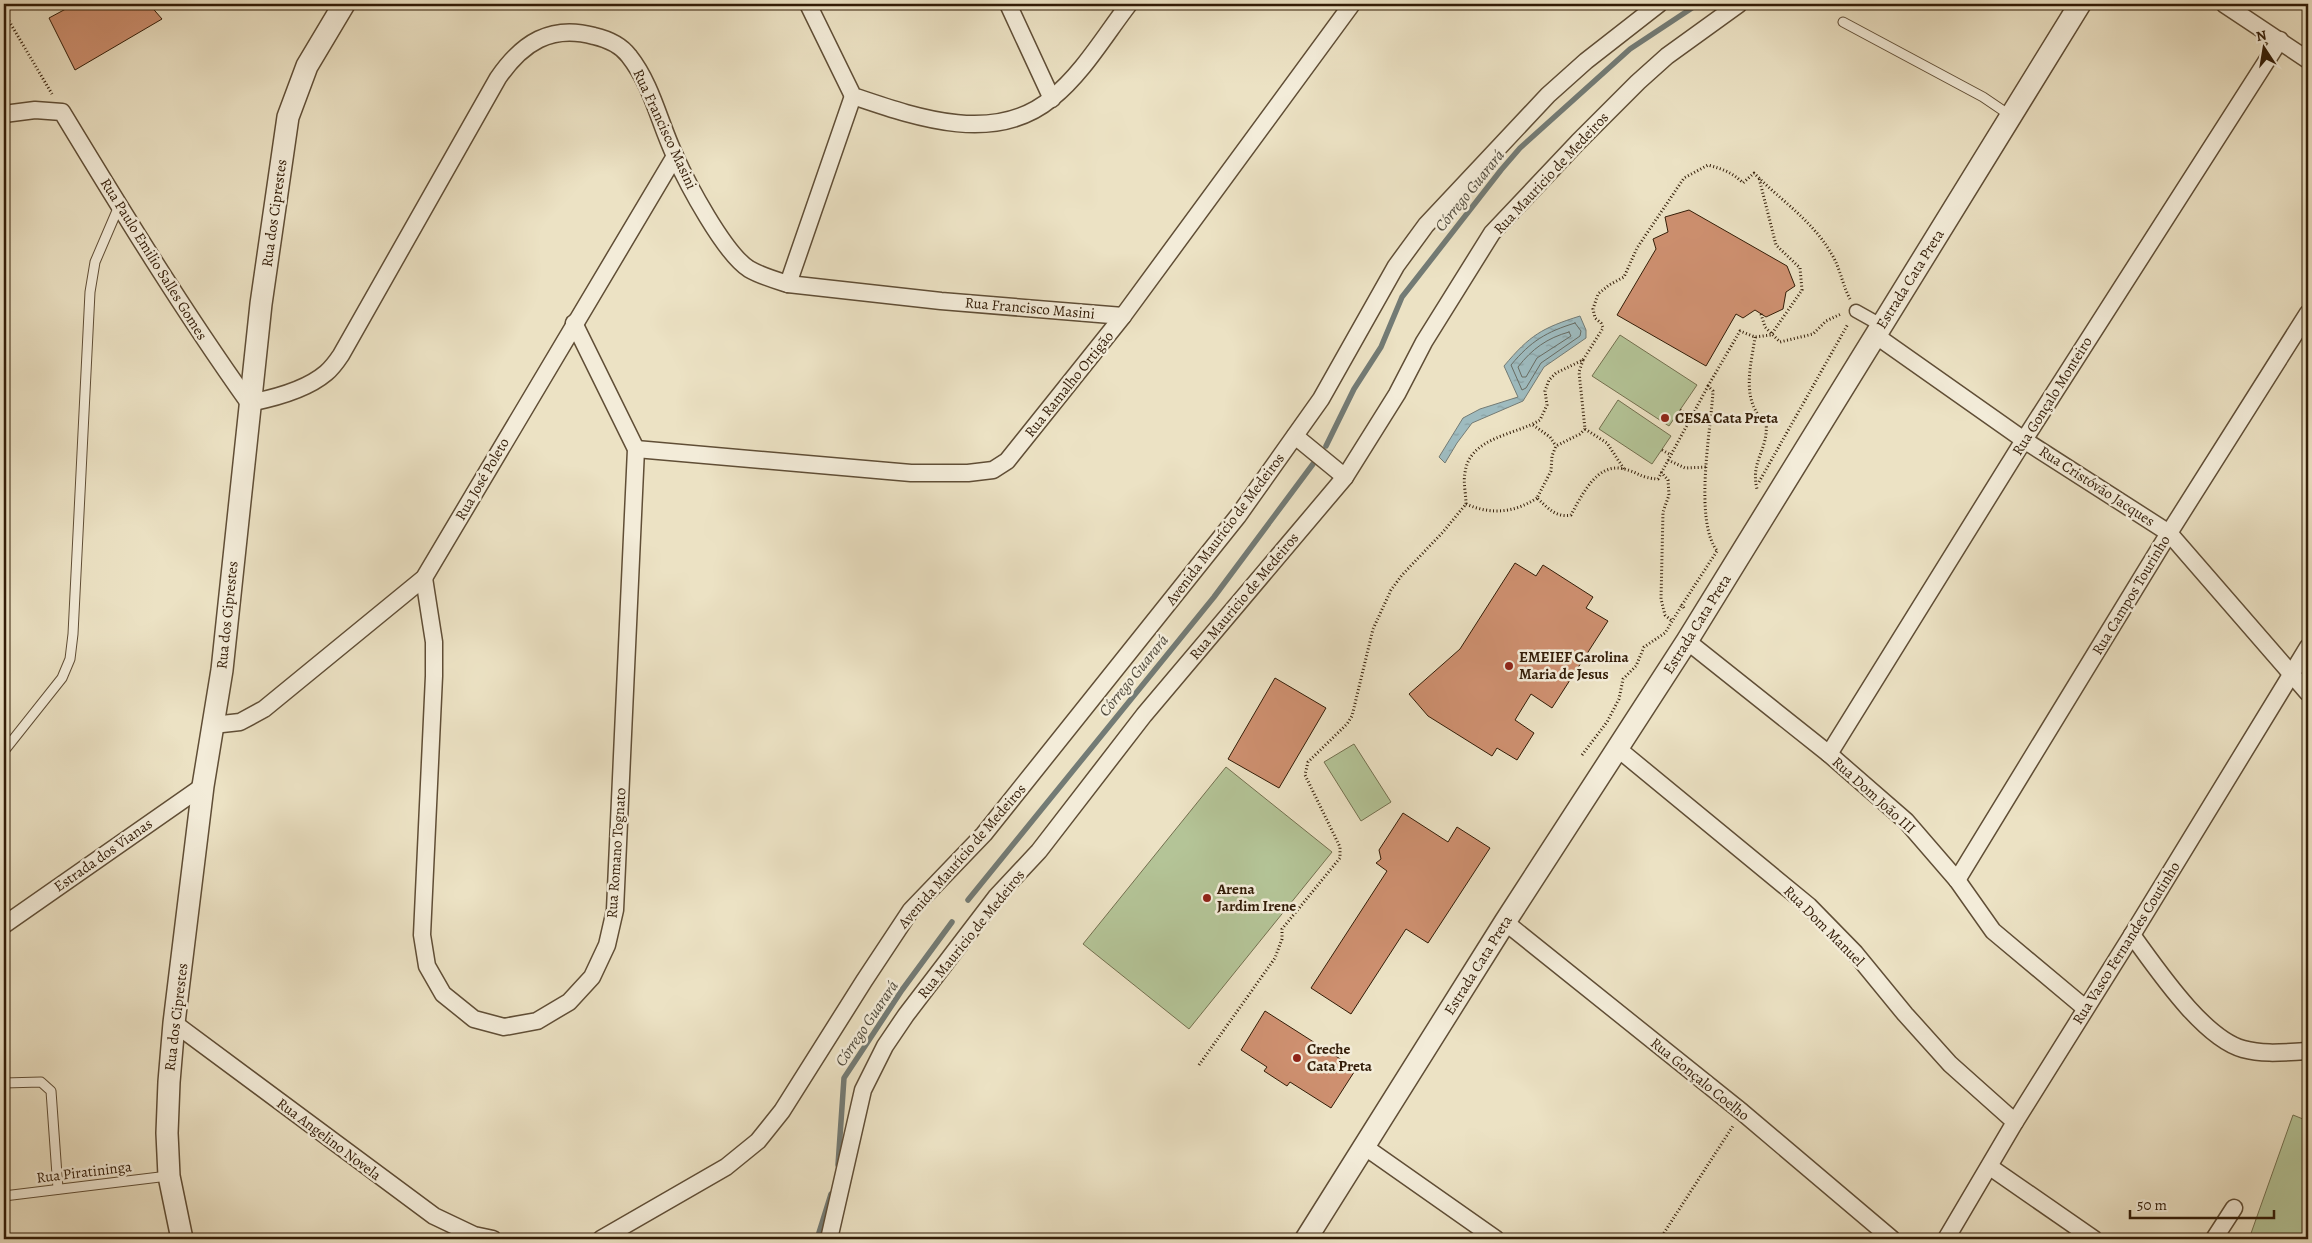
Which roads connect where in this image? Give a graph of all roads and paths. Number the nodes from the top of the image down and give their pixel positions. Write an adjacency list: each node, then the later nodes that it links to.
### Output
1 (344, 4): 33 (street, Rua dos Ciprestes)
2 (808, 4): 14 (street)
3 (1008, 4): 15 (street)
4 (1128, 4): 15 (street)
5 (1352, 4): 26 (street, Rua Ramalho Ortigão)
6 (1658, 4): 38 (street, Avenida Maurício de Medeiros)
7 (1739, 4): 48 (street, Rua Mauricio de Medeiros)
8 (2080, 4): 18 (street, Estrada Cata Preta)
9 (2224, 4): 12 (street)
10 (8, 21): 16 (path)
11 (1843, 22): 18 (lane)
12 (2280, 40): 13 (street); 39 (street, Rua Gonçalo Monteiro)
13 (2308, 60)
14 (853, 96): 15 (street); 22 (street)
15 (1052, 99)
16 (62, 112): 17 (street); 21 (street, Rua Paulo Emilio Salles Gomes)
17 (4, 114)
18 (2011, 116): 28 (street, Estrada Cata Preta)
19 (675, 156): 22 (street, Rua Francisco Masini); 27 (street, Rua José Poleto); 33 (street, Rua Francisco Masini)
20 (1759, 178): 23 (path); 29 (path); 31 (path)
21 (119, 206): 33 (street, Rua Paulo Emilio Salles Gomes); 68 (lane)
22 (788, 284): 26 (street, Rua Francisco Masini)
23 (1856, 311): 28 (street); 29 (path); 49 (path)
24 (2308, 313): 54 (street, Rua Campos Tourinho)
25 (1761, 314): 29 (path)
26 (1123, 316): 41 (street, Rua Ramalho Ortigão)
27 (574, 323): 41 (street, Rua Romano Tognato); 58 (street, Rua José Poleto)
28 (1878, 330): 39 (street, Rua Cristóvão Jacques); 53 (street, Estrada Cata Preta)
29 (1771, 335): 30 (path)
30 (1755, 337): 32 (path); 49 (path)
31 (1583, 360): 36 (path); 37 (path)
32 (1708, 386): 35 (path); 45 (path)
33 (249, 403): 66 (street, Rua dos Ciprestes)
34 (1680, 410): 35 (path)
35 (1691, 417): 43 (path)
36 (1533, 425): 40 (path); 52 (path)
37 (1585, 428): 40 (path); 46 (path)
38 (1295, 436): 48 (street); 91 (street, Avenida Maurício de Medeiros)
39 (2024, 440): 54 (street, Rua Cristóvão Jacques); 70 (street, Rua Gonçalo Monteiro)
40 (1556, 446): 51 (path)
41 (636, 449): 58 (street, Rua Romano Tognato)
42 (1662, 450): 43 (path)
43 (1671, 455): 44 (path)
44 (1668, 460): 45 (path); 47 (path)
45 (1707, 467): 56 (path)
46 (1624, 469): 47 (path); 51 (path)
47 (1661, 472): 60 (path)
48 (1345, 477): 92 (street, Rua Mauricio de Medeiros)
49 (1756, 487): 50 (path); 53 (path)
50 (1751, 495)
51 (1537, 498): 52 (path)
52 (1466, 504): 79 (path)
53 (1773, 504): 57 (street, Estrada Cata Preta)
54 (2169, 533): 64 (street, Rua Cristóvão Jacques); 72 (street, Rua Campos Tourinho)
55 (1722, 543): 56 (path)
56 (1717, 550): 57 (path); 59 (path)
57 (1736, 563): 61 (street, Estrada Cata Preta)
58 (424, 578): 66 (street, Rua José Poleto)
59 (1682, 605): 60 (path); 61 (path)
60 (1672, 621): 69 (path)
61 (1699, 622): 62 (street, Estrada Cata Preta)
62 (1687, 642): 67 (street, Estrada Cata Preta); 70 (street, Rua Dom João III)
63 (2308, 647): 64 (street, Rua Vasco Fernandes Coutinho)
64 (2291, 674): 65 (street, Rua Cristóvão Jacques); 75 (street, Rua Vasco Fernandes Coutinho)
65 (2308, 693)
66 (213, 725): 71 (street, Rua dos Ciprestes)
67 (1616, 748): 73 (street, Estrada Cata Preta); 82 (street, Rua Dom Manuel)
68 (4, 751)
69 (1582, 754)
70 (1828, 754): 72 (street, Rua Dom João III)
71 (203, 786): 74 (street, Estrada dos Vianas); 77 (street, Rua dos Ciprestes)
72 (1957, 880): 76 (street, Rua Dom João III)
73 (1505, 922): 81 (street, Rua Gonçalo Coelho); 83 (street, Estrada Cata Preta)
74 (4, 925)
75 (2132, 935): 76 (street, Rua Vasco Fernandes Coutinho); 78 (street)
76 (2085, 1008): 82 (street, Rua Vasco Fernandes Coutinho)
77 (174, 1024): 85 (street, Rua dos Ciprestes); 90 (street, Rua Angelino Novela)
78 (2308, 1051)
79 (1199, 1065)
80 (4, 1083): 86 (lane)
81 (1742, 1112): 95 (path); 96 (street, Rua Gonçalo Coelho)
82 (2014, 1122): 84 (street, Rua Vasco Fernandes Coutinho)
83 (1365, 1147): 93 (street, Estrada Cata Preta); 94 (street)
84 (1990, 1167): 97 (street, Rua Vasco Fernandes Coutinho); 98 (street)
85 (168, 1176): 86 (lane, Rua Piratininga); 89 (street, Rua dos Ciprestes)
86 (58, 1189): 87 (lane, Rua Piratininga)
87 (4, 1196)
88 (2234, 1208): 99 (street)
89 (182, 1239)
90 (493, 1239)
91 (601, 1239)
92 (829, 1239)
93 (1306, 1239)
94 (1496, 1239)
95 (1660, 1239)
96 (1892, 1239)
97 (1946, 1239)
98 (2094, 1239)
99 (2214, 1239)

